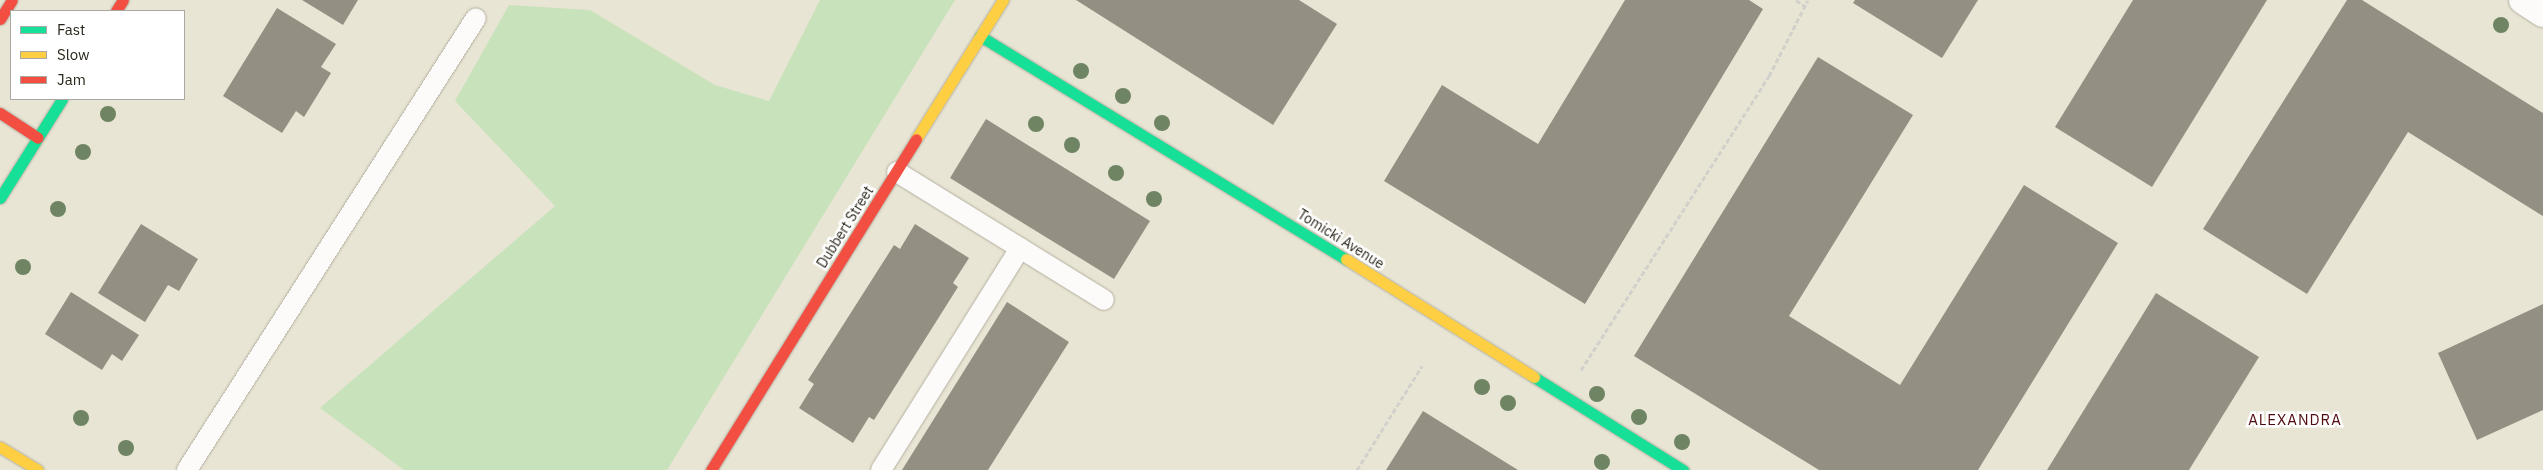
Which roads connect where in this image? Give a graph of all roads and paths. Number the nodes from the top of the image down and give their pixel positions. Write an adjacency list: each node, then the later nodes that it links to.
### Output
1 (12, 0): 9 (street)
2 (1003, 0): 10 (street, Dubbert Street)
3 (1796, 0): 6 (path)
4 (1808, 0): 6 (path)
5 (2523, 0): 7 (street)
6 (1805, 6): 19 (path)
7 (2543, 13)
8 (476, 18): 22 (lane)
9 (0, 19)
10 (980, 36): 14 (street, Dubbert Street); 26 (street, Tomicki Avenue)
11 (61, 100): 13 (street)
12 (0, 113): 13 (street)
13 (38, 138): 15 (street)
14 (897, 172): 16 (lane); 23 (street, Dubbert Street)
15 (0, 198)
16 (1020, 248): 17 (lane); 24 (lane)
17 (1104, 300)
18 (1422, 366): 25 (path)
19 (1577, 376)
20 (0, 447): 21 (street)
21 (38, 470)
22 (187, 470)
23 (712, 470)
24 (881, 470)
25 (1357, 470)
26 (1683, 470)

